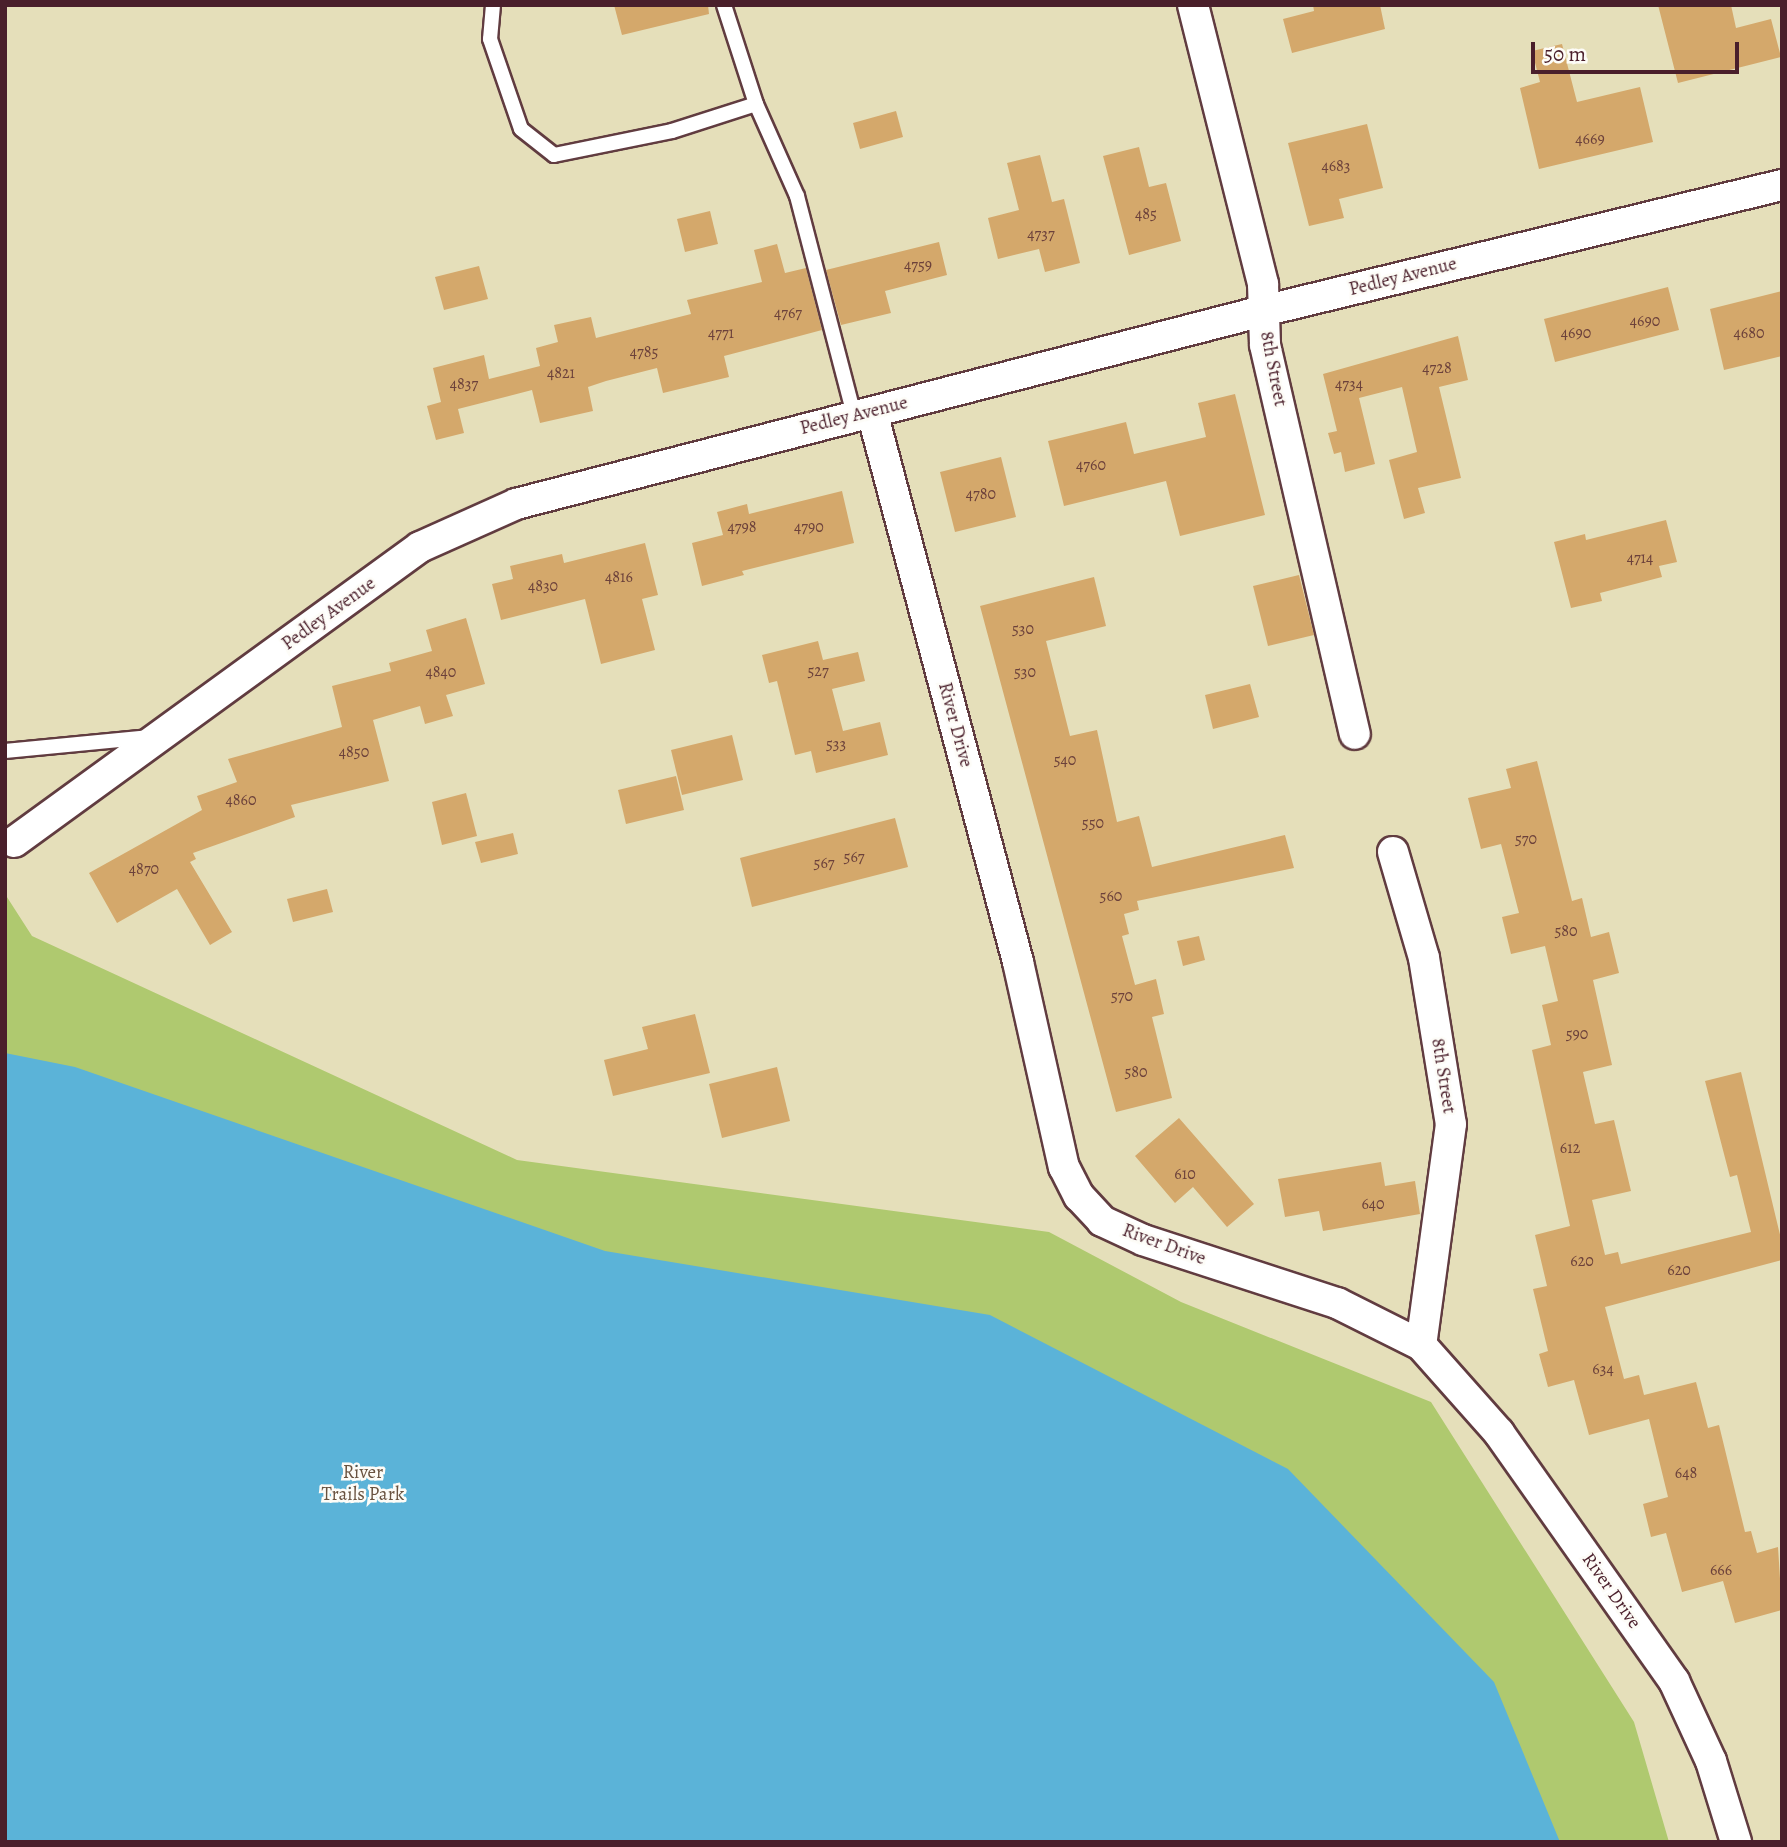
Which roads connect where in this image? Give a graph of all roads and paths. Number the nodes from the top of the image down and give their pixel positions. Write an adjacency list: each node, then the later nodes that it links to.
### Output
1 (493, 5): 4 (lane)
2 (724, 5): 4 (lane)
3 (1193, 5): 6 (street, 8th Street)
4 (756, 104): 7 (lane)
5 (1782, 185): 6 (street, Pedley Avenue)
6 (1263, 311): 7 (street, Pedley Avenue); 8 (street, 8th Street)
7 (863, 414): 9 (street, Pedley Avenue); 13 (street, River Drive)
8 (1355, 734)
9 (162, 737): 10 (lane); 11 (street, Pedley Avenue)
10 (5, 751)
11 (14, 842)
12 (1393, 852): 13 (street, 8th Street)
13 (1421, 1345): 14 (street, River Drive)
14 (1736, 1842)

